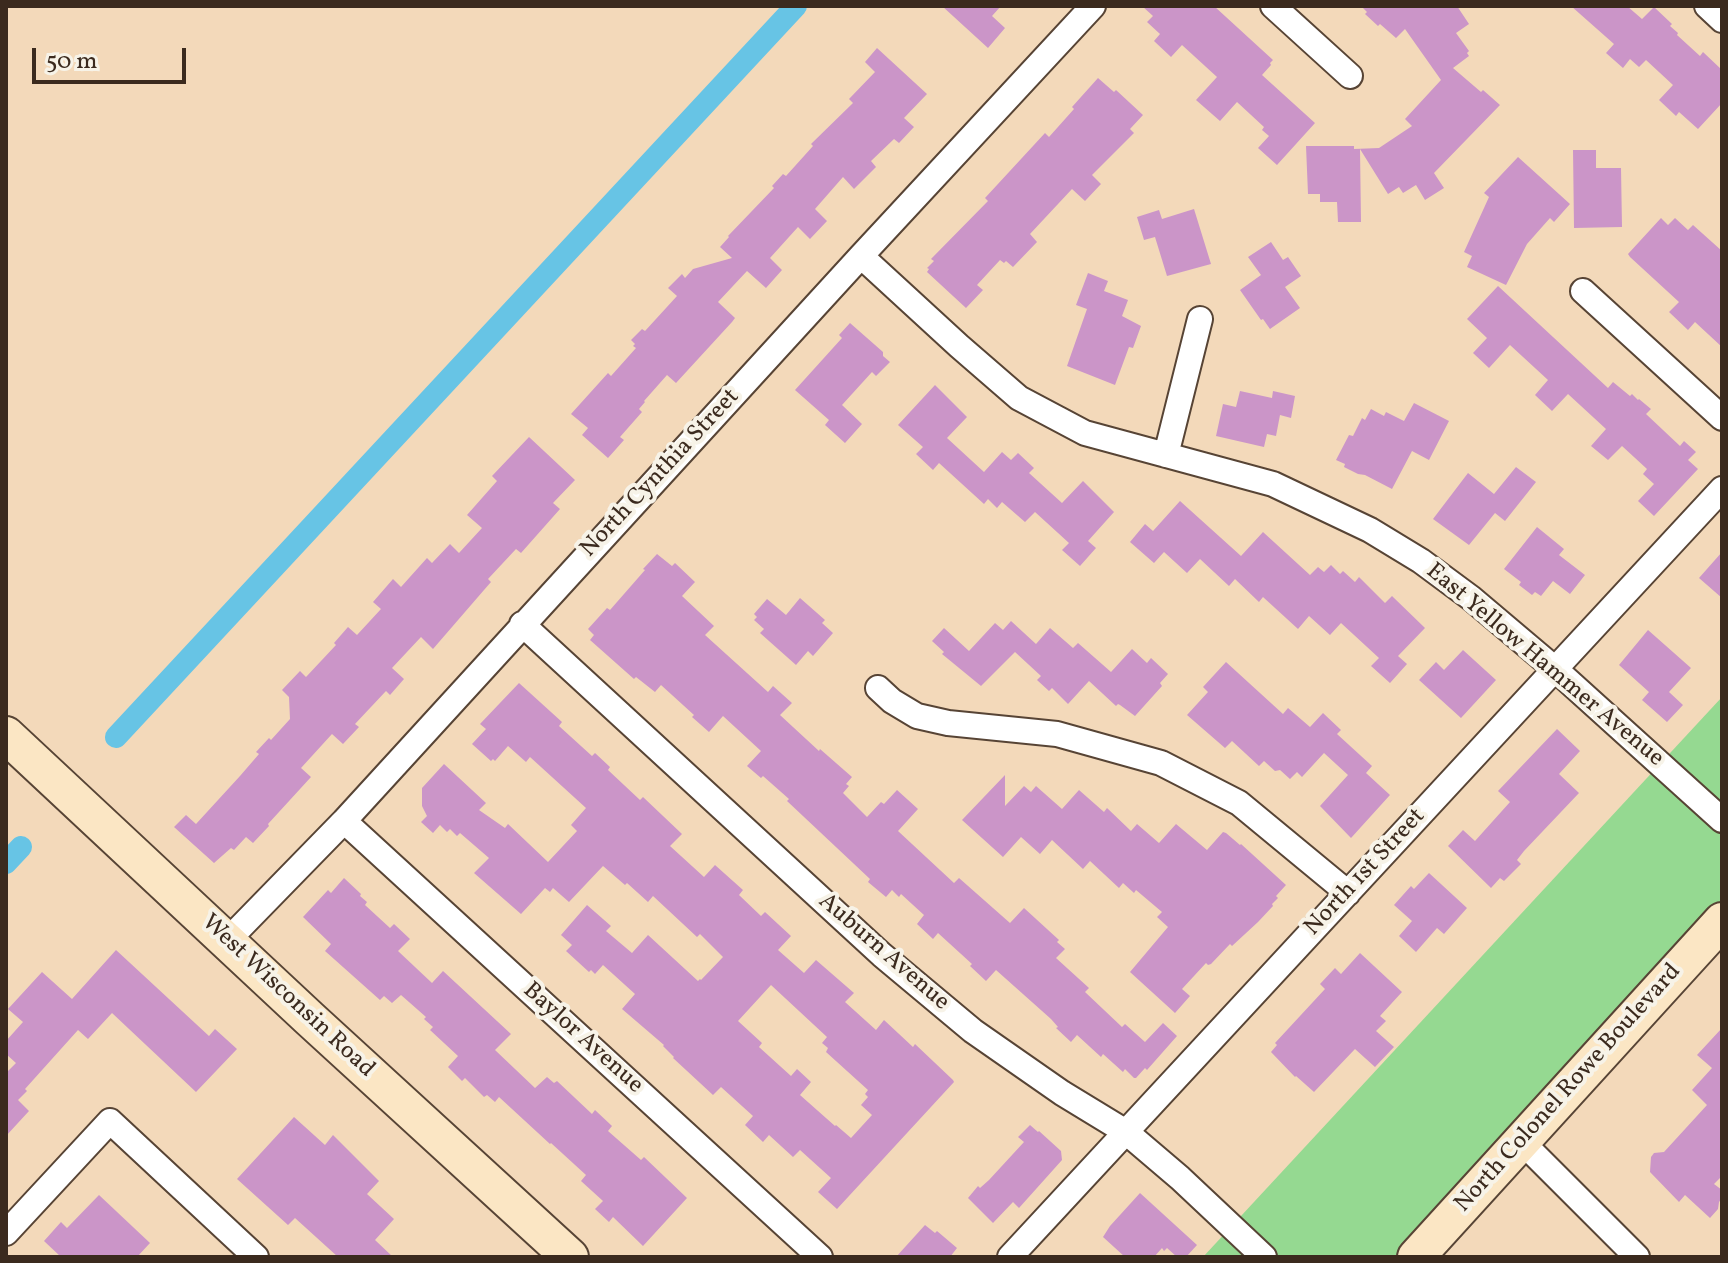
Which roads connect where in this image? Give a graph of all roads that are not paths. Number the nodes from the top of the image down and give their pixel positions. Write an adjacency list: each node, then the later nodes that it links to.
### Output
1 (1093, 6): 6 (street, North Cynthia Street)
2 (1273, 6): 5 (street)
3 (1707, 6): 4 (street)
4 (1722, 20)
5 (1350, 76)
6 (861, 256): 10 (street, East Yellow Hammer Avenue); 12 (street, North Cynthia Street)
7 (1583, 291): 9 (street)
8 (1200, 319): 10 (street)
9 (1722, 418)
10 (1166, 455): 13 (street, East Yellow Hammer Avenue)
11 (1722, 489): 13 (street, North 1st Street)
12 (522, 624): 17 (street, North Cynthia Street); 21 (street, Auburn Avenue)
13 (1555, 669): 16 (street, East Yellow Hammer Avenue); 18 (street, North 1st Street)
14 (878, 688): 18 (street)
15 (6, 735): 20 (street, West Wisconsin Road)
16 (1722, 820)
17 (344, 821): 20 (street, North Cynthia Street); 26 (street, Baylor Avenue)
18 (1348, 893): 21 (street, North 1st Street)
19 (1722, 921): 22 (street, North Colonel Rowe Boulevard)
20 (227, 941): 25 (street, West Wisconsin Road)
21 (1126, 1132): 27 (street, North 1st Street); 28 (street, Auburn Avenue)
22 (1521, 1141): 29 (street, North Colonel Rowe Boulevard); 30 (street)
23 (6, 1233): 24 (street)
24 (256, 1257)
25 (570, 1257)
26 (820, 1257)
27 (1010, 1257)
28 (1264, 1257)
29 (1416, 1257)
30 (1637, 1257)

